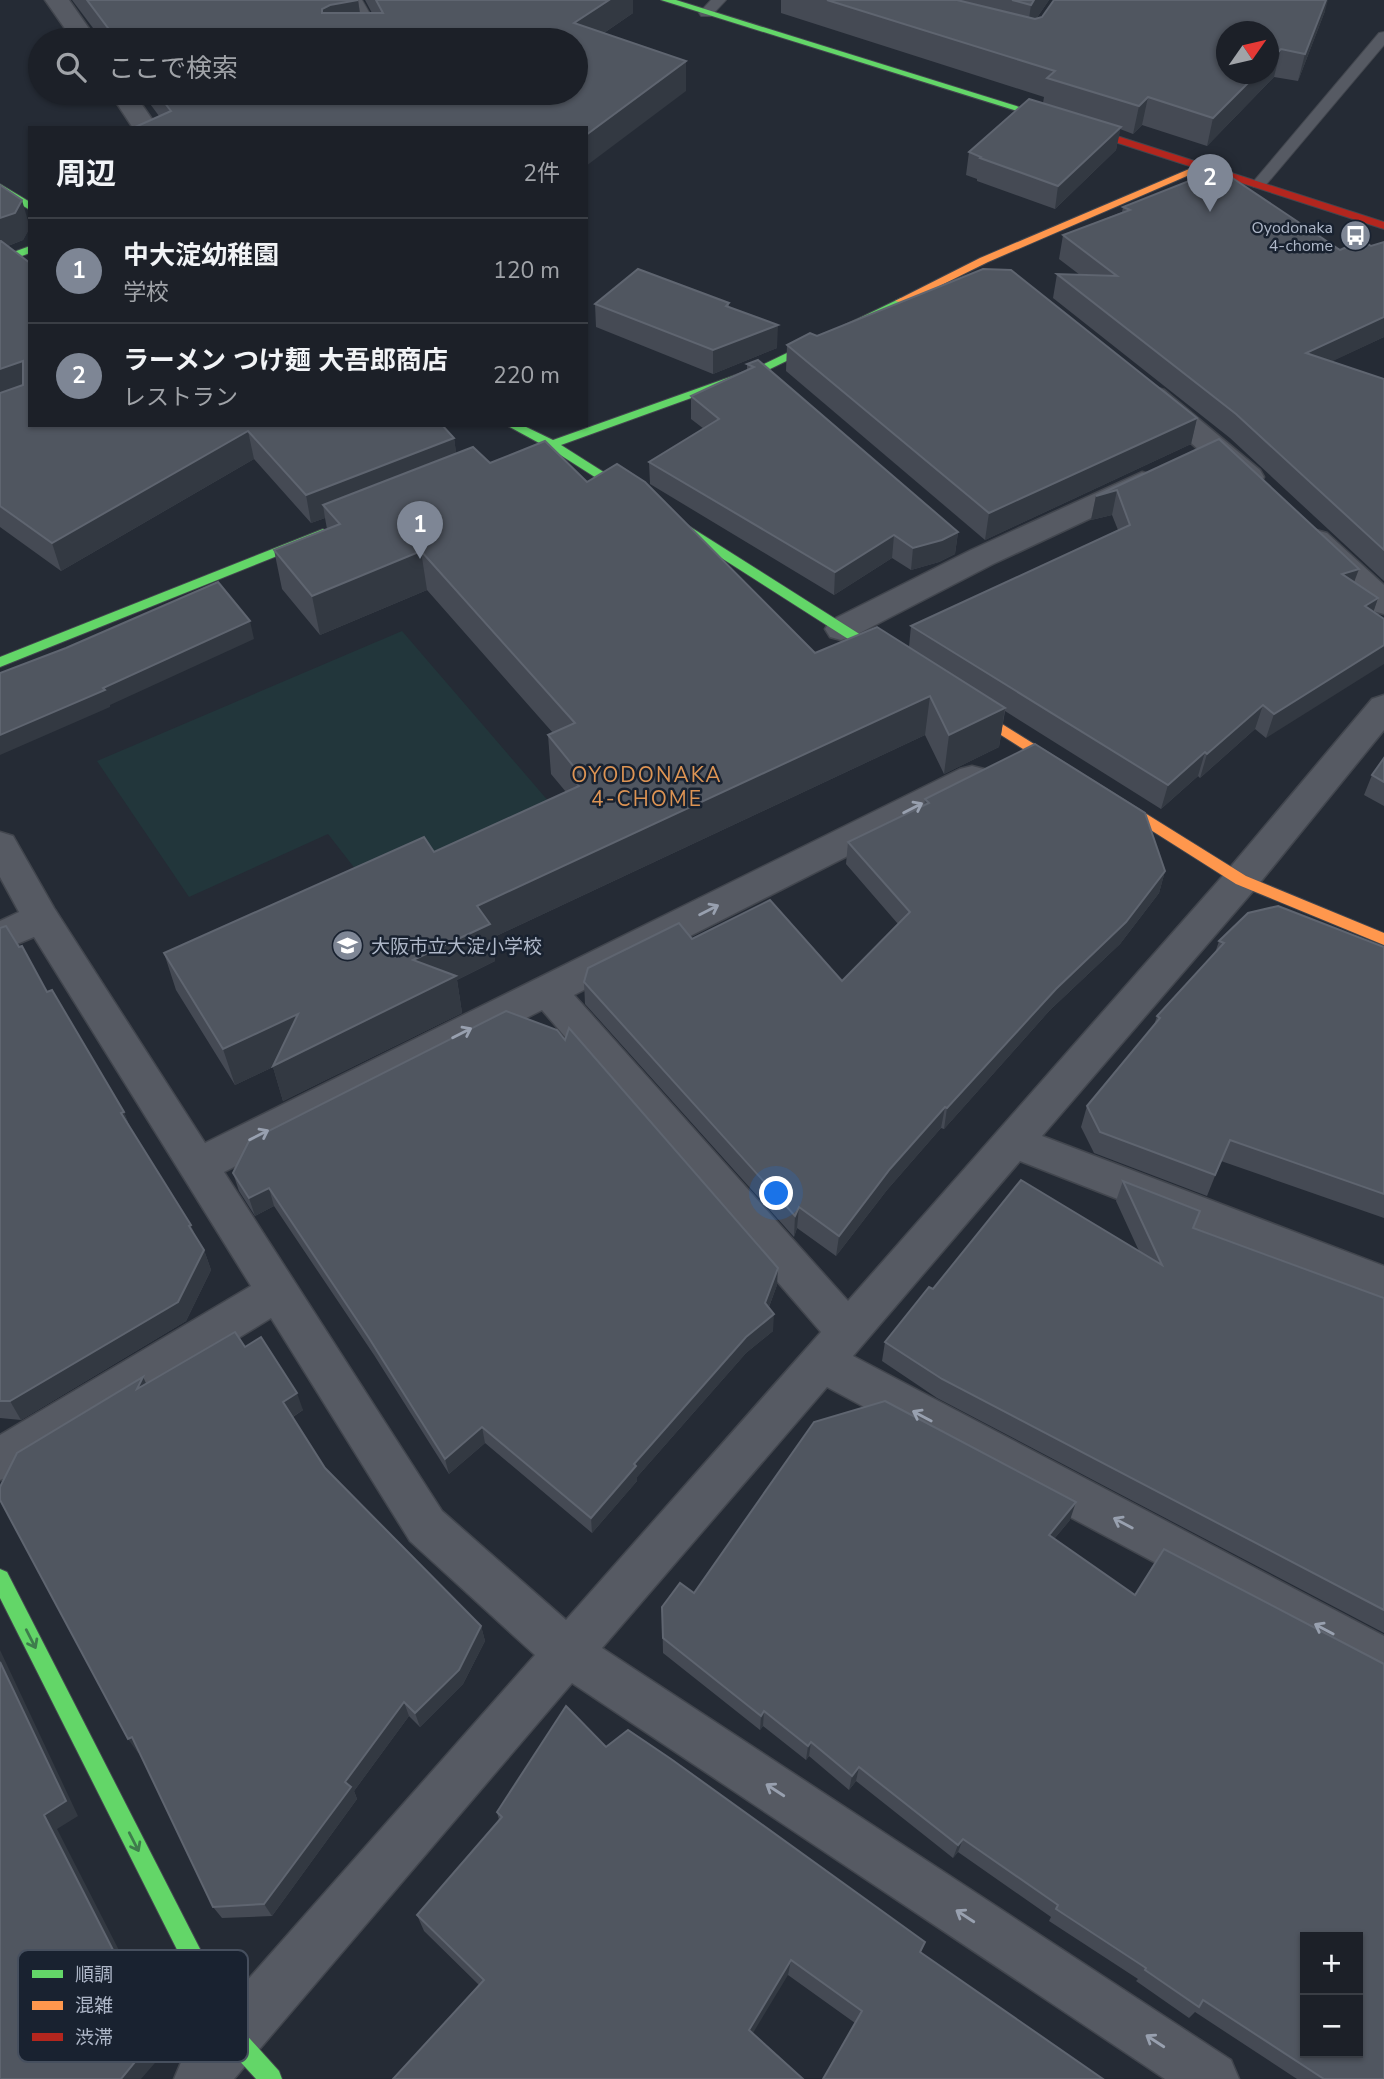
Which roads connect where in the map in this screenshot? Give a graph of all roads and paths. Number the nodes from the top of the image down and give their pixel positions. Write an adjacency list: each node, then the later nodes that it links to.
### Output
1 (57, 0): 6 (street)
2 (355, 0): 7 (lane)
3 (666, 0): 5 (street)
4 (719, 0): 5 (lane)
5 (706, 13): 11 (street)
6 (77, 28)
7 (367, 28)
8 (1384, 36): 12 (lane)
9 (130, 105): 10 (street)
10 (145, 126)
11 (1205, 166): 12 (street); 18 (street)
12 (1259, 184): 13 (street)
13 (1384, 226)
14 (28, 250): 15 (street)
15 (0, 261)
16 (1132, 379): 19 (street)
17 (516, 427): 18 (street)
18 (550, 443): 20 (street); 25 (street)
19 (1192, 459): 21 (street); 25 (street)
20 (486, 469)
21 (1266, 493)
22 (1296, 520): 24 (street)
23 (332, 530): 26 (street)
24 (1384, 603)
25 (841, 629): 27 (street)
26 (0, 662)
27 (908, 671)
28 (942, 692): 30 (street)
29 (1384, 707): 32 (street)
30 (1032, 748): 32 (street); 36 (street, one-way to 30)
31 (0, 845): 33 (street)
32 (1241, 880): 35 (street); 37 (street)
33 (41, 918): 34 (street); 38 (street)
34 (0, 937)
35 (1384, 939)
36 (547, 990): 38 (street, one-way to 36); 41 (street)
37 (1012, 1141): 39 (street); 41 (street)
38 (198, 1166): 40 (street)
39 (1384, 1284)
40 (278, 1292): 42 (street); 44 (street)
41 (833, 1346): 44 (street); 45 (street, one-way to 41)
42 (0, 1459)
43 (0, 1578): 46 (street, one-way to 46)
44 (566, 1652): 47 (street); 52 (street, one-way to 44)
45 (1384, 1661)
46 (188, 1950)
47 (248, 2021)
48 (248, 2054): 51 (street)
49 (214, 2062): 50 (street)
50 (201, 2079)
51 (271, 2079)
52 (1212, 2079)

